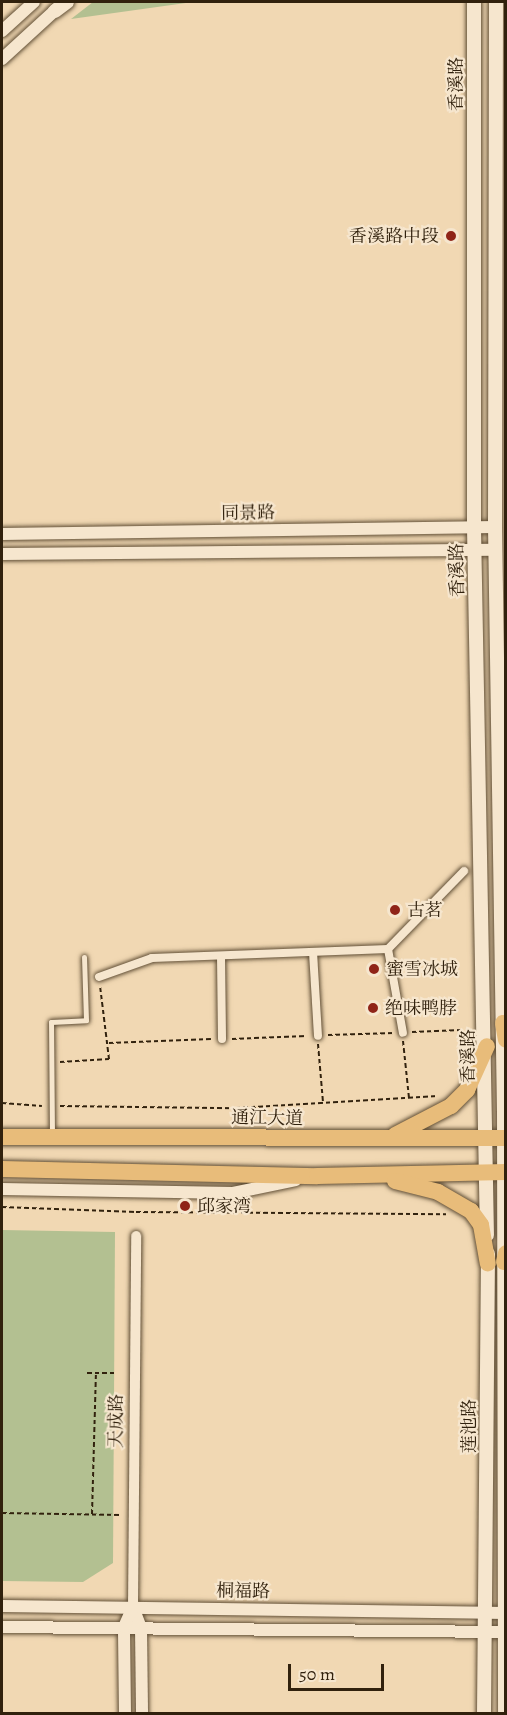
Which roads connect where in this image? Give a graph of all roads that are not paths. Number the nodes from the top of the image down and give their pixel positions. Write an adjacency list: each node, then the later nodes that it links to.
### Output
1 (34, 2): 6 (street)
2 (474, 2): 10 (main road, 香溪路)
3 (495, 2): 8 (main road, 香溪路)
4 (506, 2): 8 (main road)
5 (62, 5): 7 (street)
6 (2, 31)
7 (2, 59)
8 (495, 146): 9 (main road, 香溪路)
9 (495, 527): 10 (street, 同景路); 13 (main road, 香溪路)
10 (474, 528): 11 (street, 同景路); 12 (main road, 香溪路)
11 (2, 534)
12 (475, 550): 13 (street); 14 (street); 25 (main road, 香溪路)
13 (495, 550): 21 (main road, 香溪路)
14 (2, 554)
15 (464, 871): 16 (street)
16 (388, 949): 17 (street); 22 (street)
17 (313, 952): 18 (street); 23 (street)
18 (221, 956): 20 (street); 24 (street)
19 (84, 957): 28 (lane)
20 (99, 977)
21 (504, 1031): 31 (main road, 香溪路)
22 (403, 1033)
23 (318, 1036)
24 (222, 1039)
25 (487, 1046): 30 (main road, 香溪路); 32 (main road)
26 (2, 1130): 27 (street, 通江大道)
27 (28, 1134): 28 (main road, 通江大道); 29 (main road, 通江大道)
28 (52, 1135): 32 (main road, 通江大道)
29 (2, 1137)
30 (486, 1138): 31 (main road, 通江大道); 32 (main road, 通江大道); 34 (main road, 莲池路)
31 (505, 1138): 35 (main road, 莲池路)
32 (386, 1139)
33 (2, 1169): 37 (main road)
34 (486, 1172): 35 (main road); 36 (main road); 40 (main road, 莲池路)
35 (505, 1172): 40 (main road, 莲池路)
36 (364, 1175): 37 (main road); 40 (main road)
37 (317, 1176): 38 (street)
38 (2, 1189)
39 (136, 1236): 42 (street, 天成路)
40 (499, 1259): 43 (main road, 莲池路); 44 (main road, 莲池路)
41 (2, 1606): 42 (street, 桐福路)
42 (133, 1607): 43 (street, 桐福路); 46 (street, 天成路); 47 (street, 天成路)
43 (484, 1613): 44 (street, 桐福路); 48 (main road, 莲池路)
44 (505, 1613): 49 (main road, 莲池路)
45 (2, 1627): 46 (street, 桐福路)
46 (124, 1628): 47 (street, 桐福路); 50 (street, 天成路)
47 (141, 1628): 48 (street, 桐福路); 51 (street, 天成路)
48 (483, 1631): 49 (street, 桐福路); 52 (main road, 莲池路)
49 (505, 1632): 53 (main road, 莲池路)
50 (125, 1713)
51 (142, 1713)
52 (484, 1713)
53 (505, 1713)

